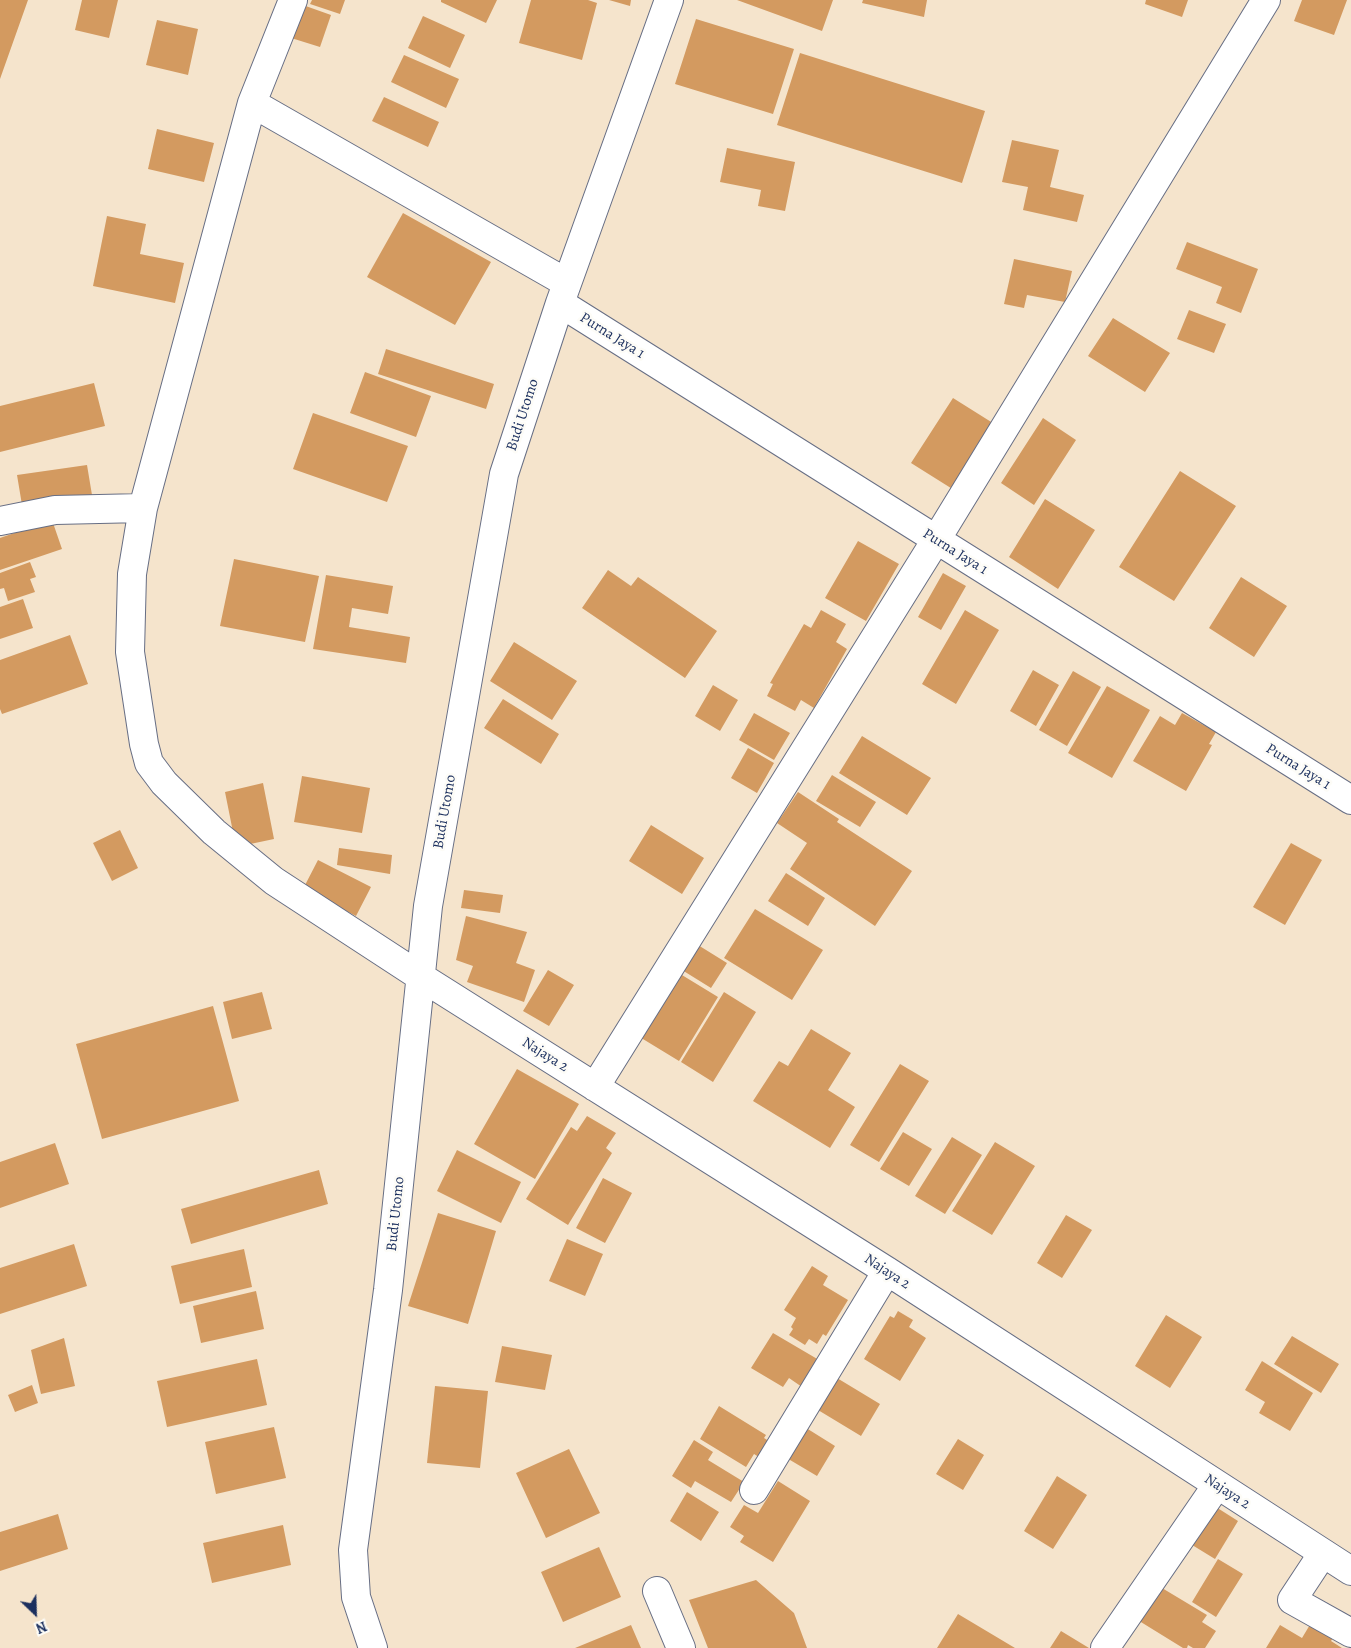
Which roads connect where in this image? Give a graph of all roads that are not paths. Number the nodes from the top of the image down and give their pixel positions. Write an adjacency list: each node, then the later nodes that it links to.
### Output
1 (293, 0): 4 (street, Najaya 2)
2 (669, 0): 5 (street, Budi Utomo)
3 (1266, 0): 8 (street)
4 (252, 103): 5 (street, Purna Jaya 1); 6 (street, Najaya 2)
5 (564, 293): 8 (street, Purna Jaya 1); 10 (street, Budi Utomo)
6 (143, 508): 7 (street); 10 (street, Najaya 2)
7 (0, 521)
8 (936, 540): 9 (street, Purna Jaya 1); 11 (street)
9 (1351, 800)
10 (421, 977): 11 (street, Najaya 2); 19 (street, Budi Utomo)
11 (595, 1087): 12 (street, Najaya 2)
12 (887, 1271): 13 (street, Najaya 2); 14 (street)
13 (1217, 1485): 15 (street, Najaya 2); 21 (street)
14 (754, 1490)
15 (1323, 1554): 16 (street, Najaya 2); 18 (street)
16 (1351, 1571)
17 (656, 1591): 20 (street)
18 (1351, 1633)
19 (373, 1648)
20 (681, 1648)
21 (1105, 1648)

